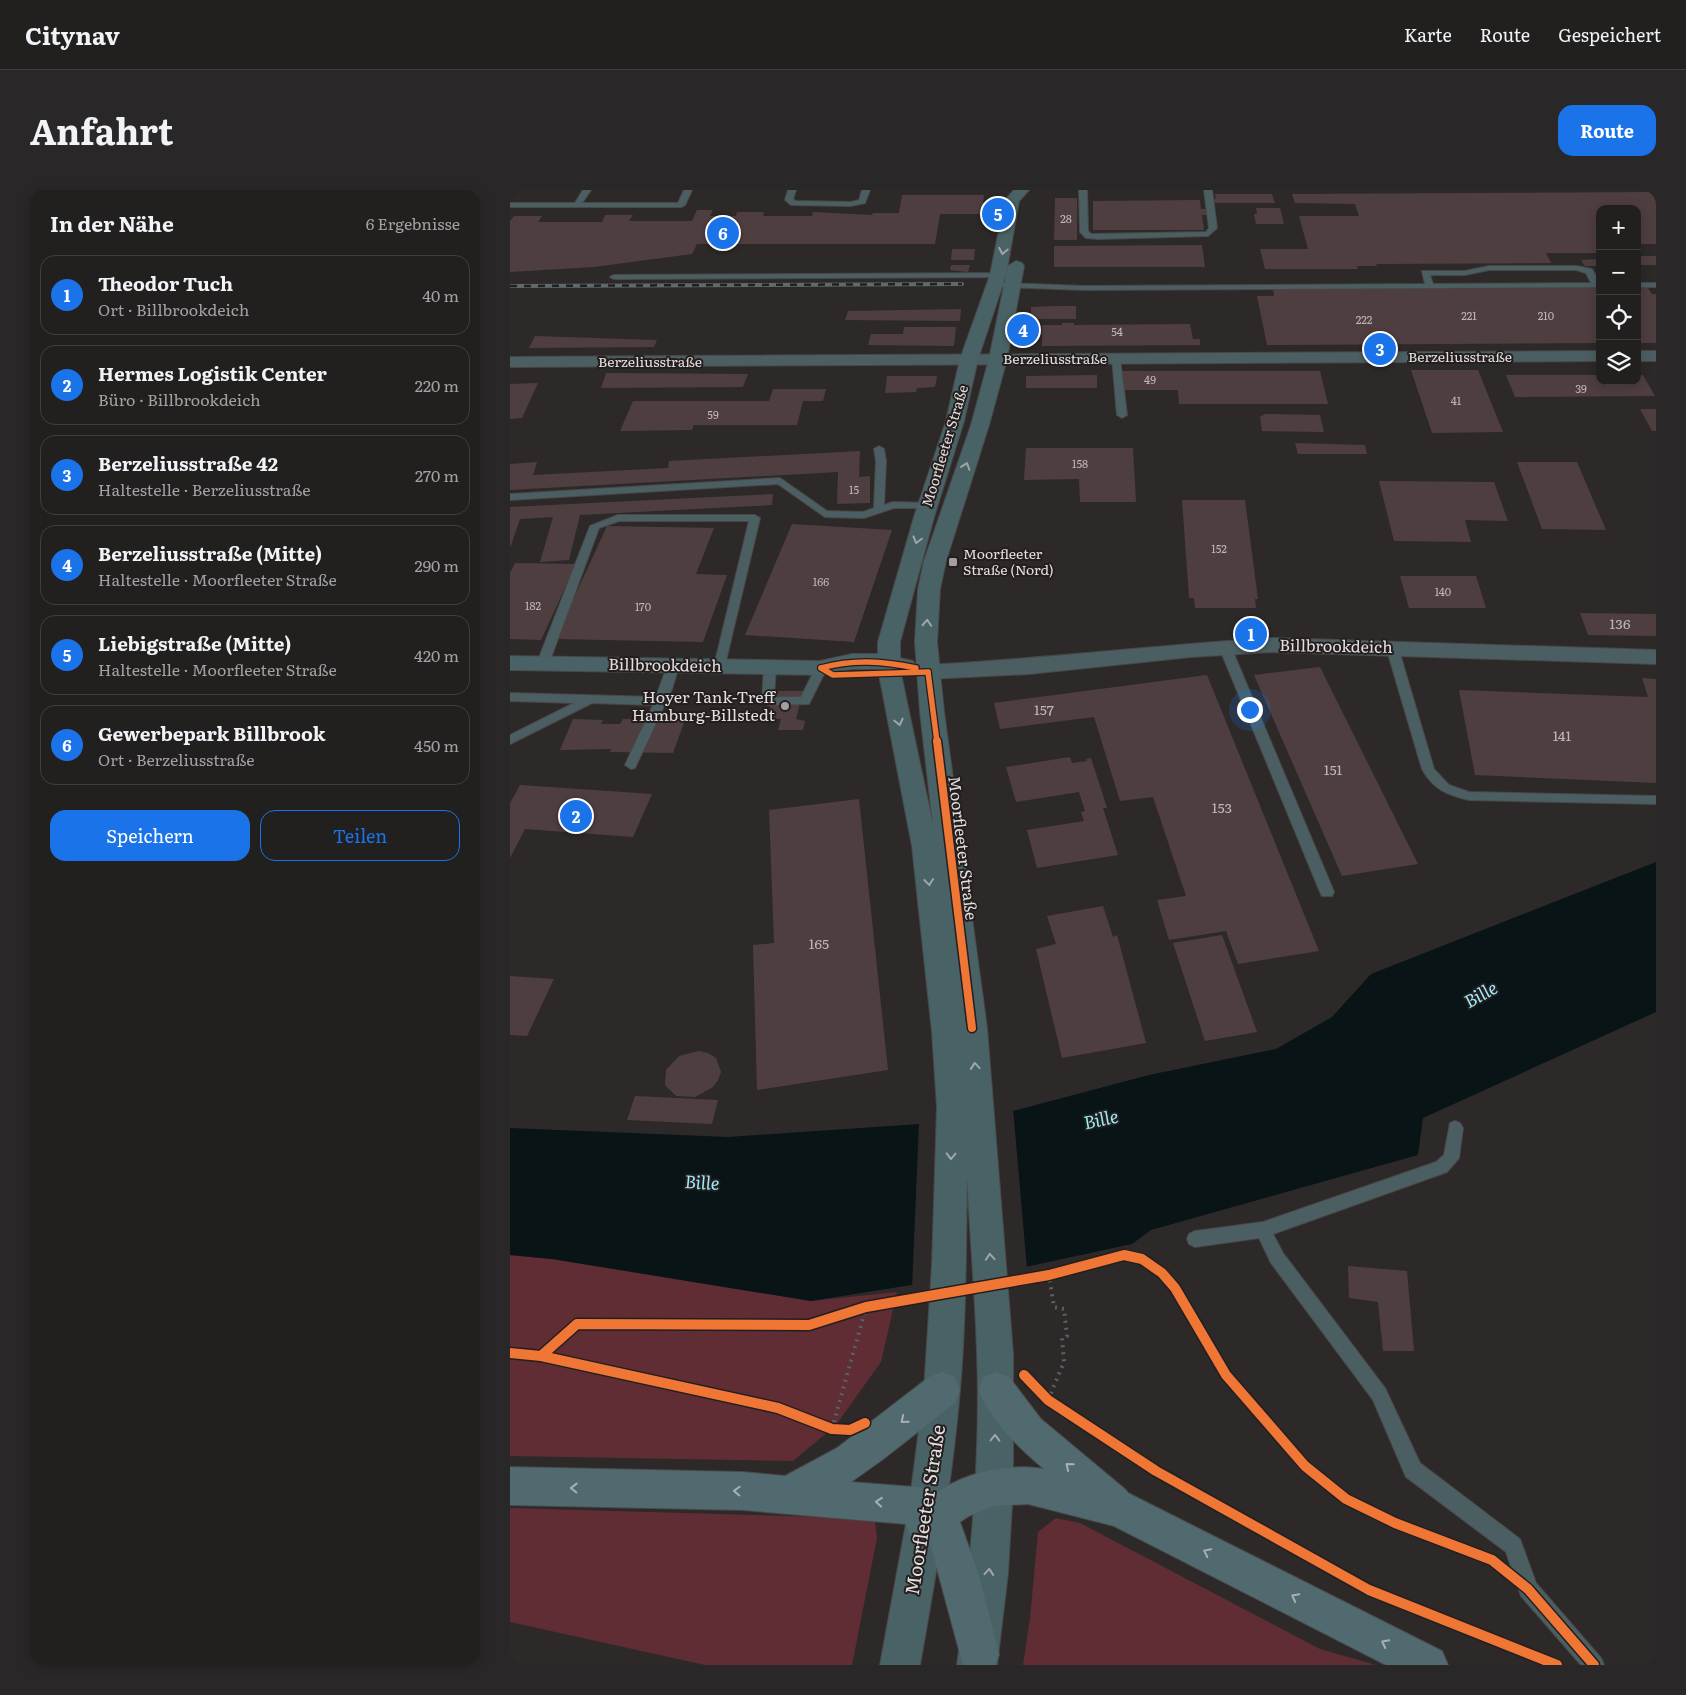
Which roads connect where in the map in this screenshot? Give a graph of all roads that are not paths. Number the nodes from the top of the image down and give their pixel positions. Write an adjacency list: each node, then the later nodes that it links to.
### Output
1 (587, 190): 10 (lane)
2 (688, 190): 10 (lane)
3 (792, 190): 4 (lane)
4 (866, 190)
5 (1022, 190): 14 (main road, Moorfleeter Straße, one-way to 14)
6 (1026, 190): 11 (main road)
7 (1083, 190): 8 (lane)
8 (1208, 190)
9 (510, 205): 10 (lane)
10 (577, 205)
11 (1024, 221)
12 (1019, 248): 14 (main road, Moorfleeter Straße)
13 (614, 277): 14 (lane)
14 (1005, 280): 16 (lane); 24 (main road, Moorfleeter Straße); 25 (main road, Moorfleeter Straße)
15 (1596, 282): 16 (lane)
16 (1430, 285): 17 (lane)
17 (1596, 285)
18 (1641, 285): 19 (lane)
19 (1656, 285)
20 (1596, 356): 23 (street, Berzeliusstraße)
21 (1641, 356): 22 (street)
22 (1656, 356)
23 (1116, 358): 25 (street, Berzeliusstraße); 27 (lane)
24 (969, 359): 25 (street, Berzeliusstraße); 26 (street, Berzeliusstraße); 30 (main road, Moorfleeter Straße)
25 (998, 359): 42 (main road, Moorfleeter Straße, one-way to 25)
26 (510, 362)
27 (1122, 415)
28 (879, 449): 31 (lane)
29 (510, 497): 31 (lane)
30 (928, 506): 31 (lane); 41 (main road, Moorfleeter Straße, one-way to 41)
31 (879, 510)
32 (1224, 647): 33 (street, Billbrookdeich); 42 (street, Billbrookdeich); 49 (lane)
33 (1392, 647): 34 (street, Billbrookdeich); 48 (lane)
34 (1656, 657)
35 (510, 663): 36 (main road, Billbrookdeich)
36 (544, 663): 37 (main road, Billbrookdeich); 38 (lane)
37 (673, 666): 38 (main road, Billbrookdeich); 45 (lane)
38 (720, 666): 39 (main road, Billbrookdeich)
39 (770, 666): 40 (main road, Billbrookdeich); 40 (lane)
40 (821, 668): 41 (main road, Billbrookdeich)
41 (888, 668): 42 (main road, Billbrookdeich); 50 (main road, Moorfleeter Straße, one-way to 50)
42 (928, 672): 50 (main road, Moorfleeter Straße)
43 (510, 697): 44 (lane)
44 (590, 700): 45 (lane); 46 (lane)
45 (660, 701): 47 (lane)
46 (510, 740)
47 (632, 765)
48 (1656, 800)
49 (1327, 892)
50 (960, 1030): 51 (main road)
51 (965, 1105): 55 (main road, Moorfleeter Straße, one-way to 55); 56 (main road, one-way to 51)
52 (1455, 1128): 53 (lane)
53 (1263, 1230): 54 (lane); 65 (lane)
54 (1195, 1239)
55 (942, 1390): 59 (highway, one-way to 59); 61 (main road, Moorfleeter Straße)
56 (996, 1390): 58 (main road, one-way to 56); 60 (highway, one-way to 56)
57 (510, 1486): 59 (highway, one-way to 57)
58 (994, 1487): 60 (highway); 61 (highway); 62 (main road, one-way to 58)
59 (785, 1494): 61 (highway, one-way to 59)
60 (1120, 1509): 64 (highway, one-way to 60)
61 (930, 1516): 62 (highway); 63 (main road, Moorfleeter Straße)
62 (978, 1660)
63 (900, 1665)
64 (1428, 1665)
65 (1594, 1665)

